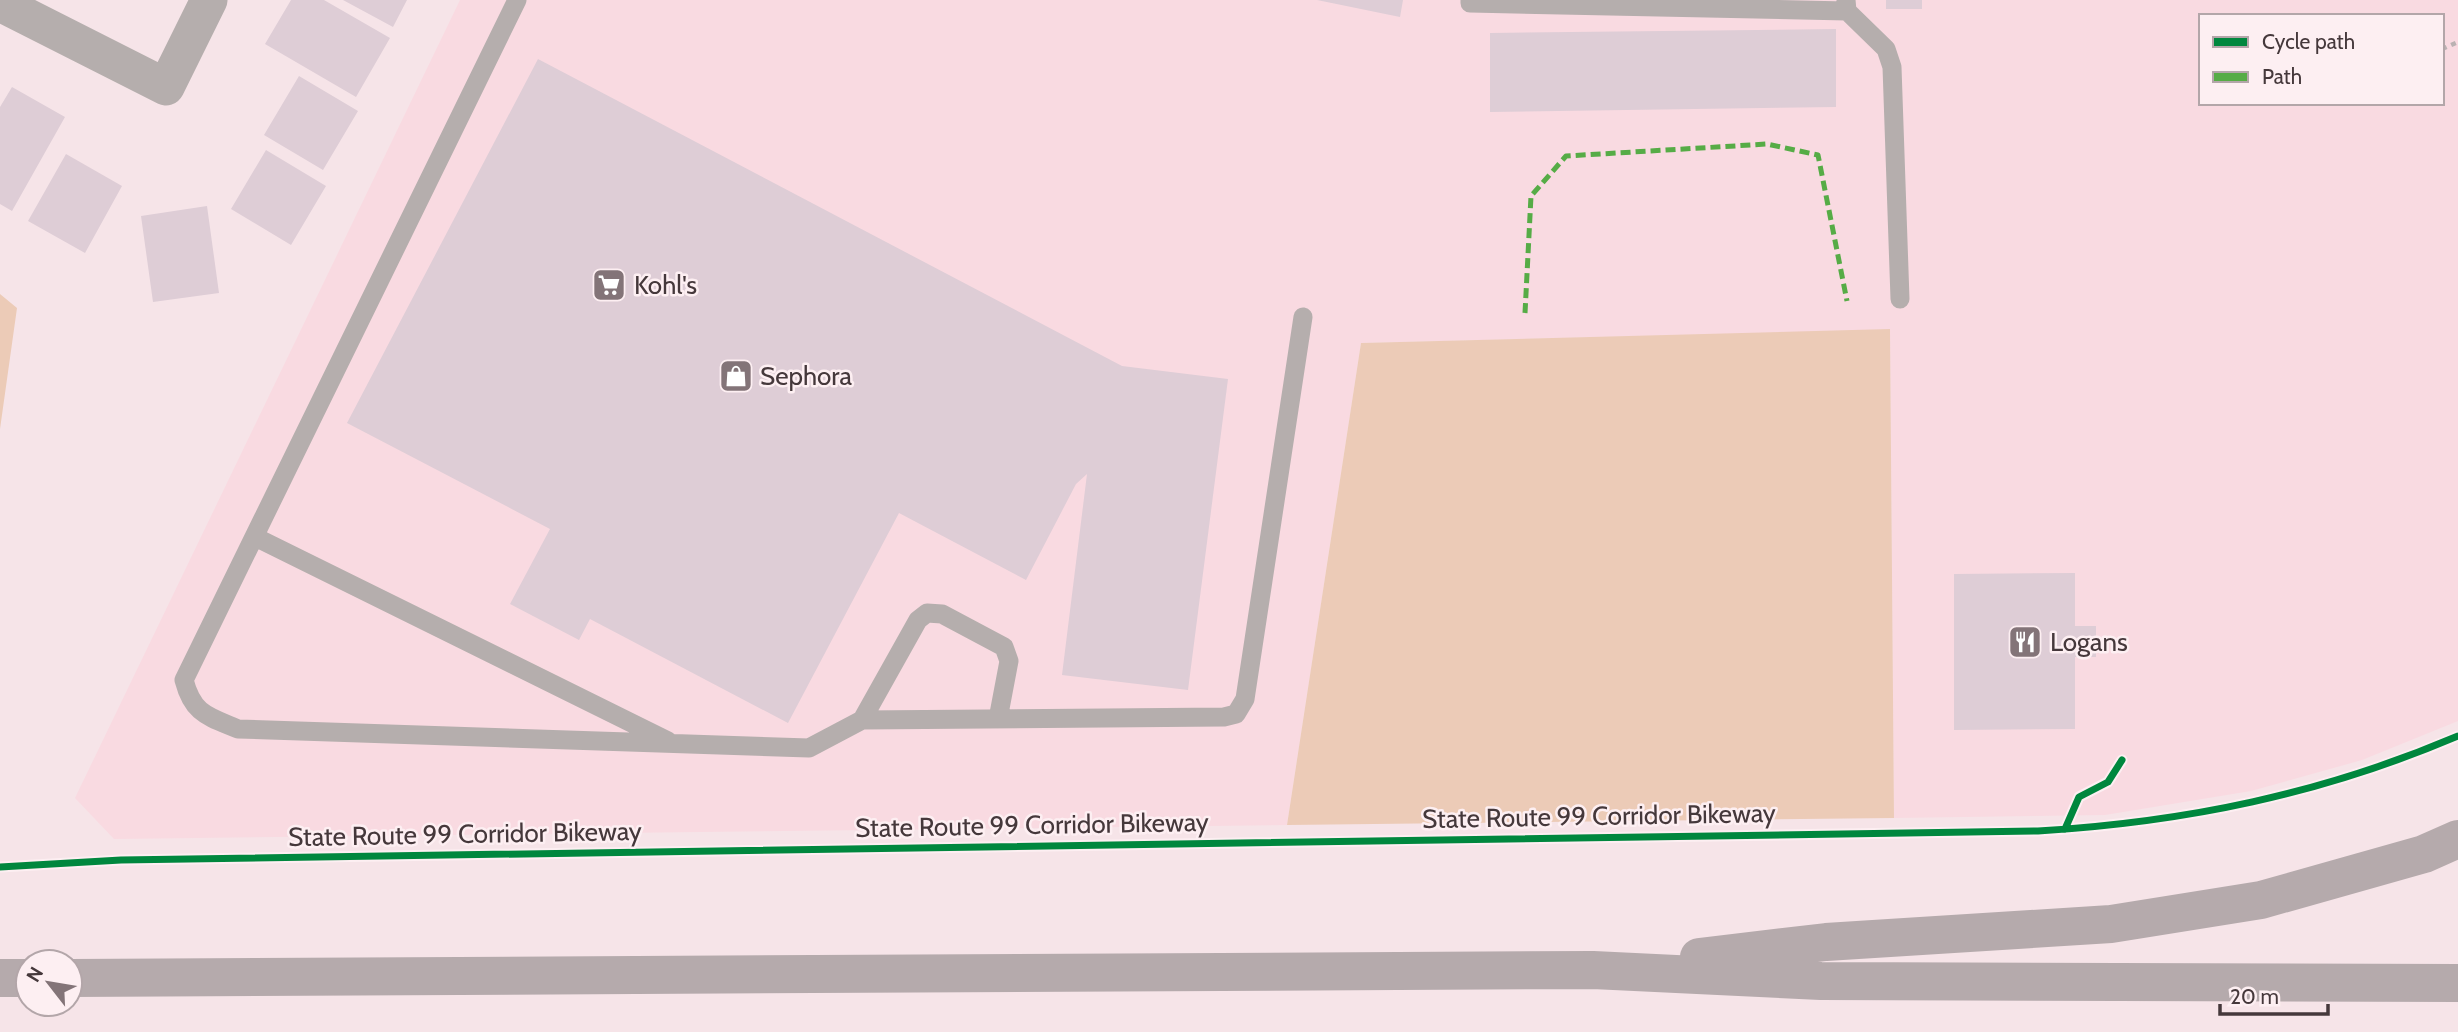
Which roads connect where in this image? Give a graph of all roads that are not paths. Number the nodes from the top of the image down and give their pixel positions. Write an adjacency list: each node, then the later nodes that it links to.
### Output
1 (209, 0): 4 (street)
2 (517, 0): 8 (lane)
3 (1470, 0): 5 (lane)
4 (0, 3)
5 (1846, 5): 6 (lane)
6 (1900, 299)
7 (1303, 317): 9 (lane)
8 (255, 537): 11 (lane); 11 (lane)
9 (998, 719): 10 (lane); 10 (lane)
10 (862, 720): 11 (lane)
11 (674, 744)
12 (2458, 839): 13 (highway)
13 (1593, 970): 14 (highway); 15 (highway)
14 (84, 978)
15 (2458, 983)

